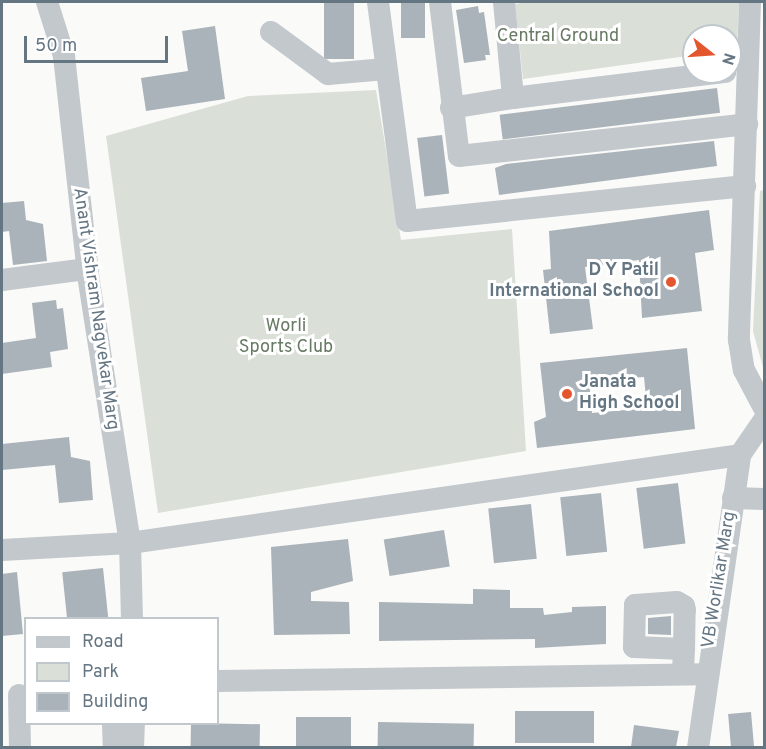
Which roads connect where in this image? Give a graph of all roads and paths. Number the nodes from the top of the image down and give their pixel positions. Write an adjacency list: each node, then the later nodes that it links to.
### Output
1 (47, 2): 16 (street, Anant Vishram Nagvekar Marg)
2 (378, 2): 8 (street)
3 (440, 2): 12 (street)
4 (504, 2): 11 (street)
5 (750, 2): 7 (street)
6 (271, 32): 8 (street)
7 (742, 51)
8 (386, 69): 15 (street)
9 (682, 77): 11 (street)
10 (741, 84): 13 (street)
11 (513, 98): 12 (street)
12 (451, 108): 13 (street)
13 (747, 124): 14 (street)
14 (755, 149): 15 (street)
15 (745, 186): 18 (street)
16 (87, 269): 17 (street); 23 (street, Anant Vishram Nagvekar Marg)
17 (2, 280)
18 (765, 408)
19 (765, 420): 20 (street, VB Worlikar Marg)
20 (740, 455): 21 (street, VB Worlikar Marg); 23 (street)
21 (733, 498): 22 (street); 27 (street, VB Worlikar Marg)
22 (765, 499)
23 (130, 543): 24 (street); 25 (street, Anant Vishram Nagvekar Marg)
24 (2, 550)
25 (132, 617)
26 (684, 650): 27 (street)
27 (694, 674): 28 (street); 35 (street, VB Worlikar Marg)
28 (219, 681)
29 (15, 695): 32 (street)
30 (113, 725): 33 (street)
31 (134, 725): 34 (street)
32 (20, 747)
33 (114, 747)
34 (133, 747)
35 (698, 747)

